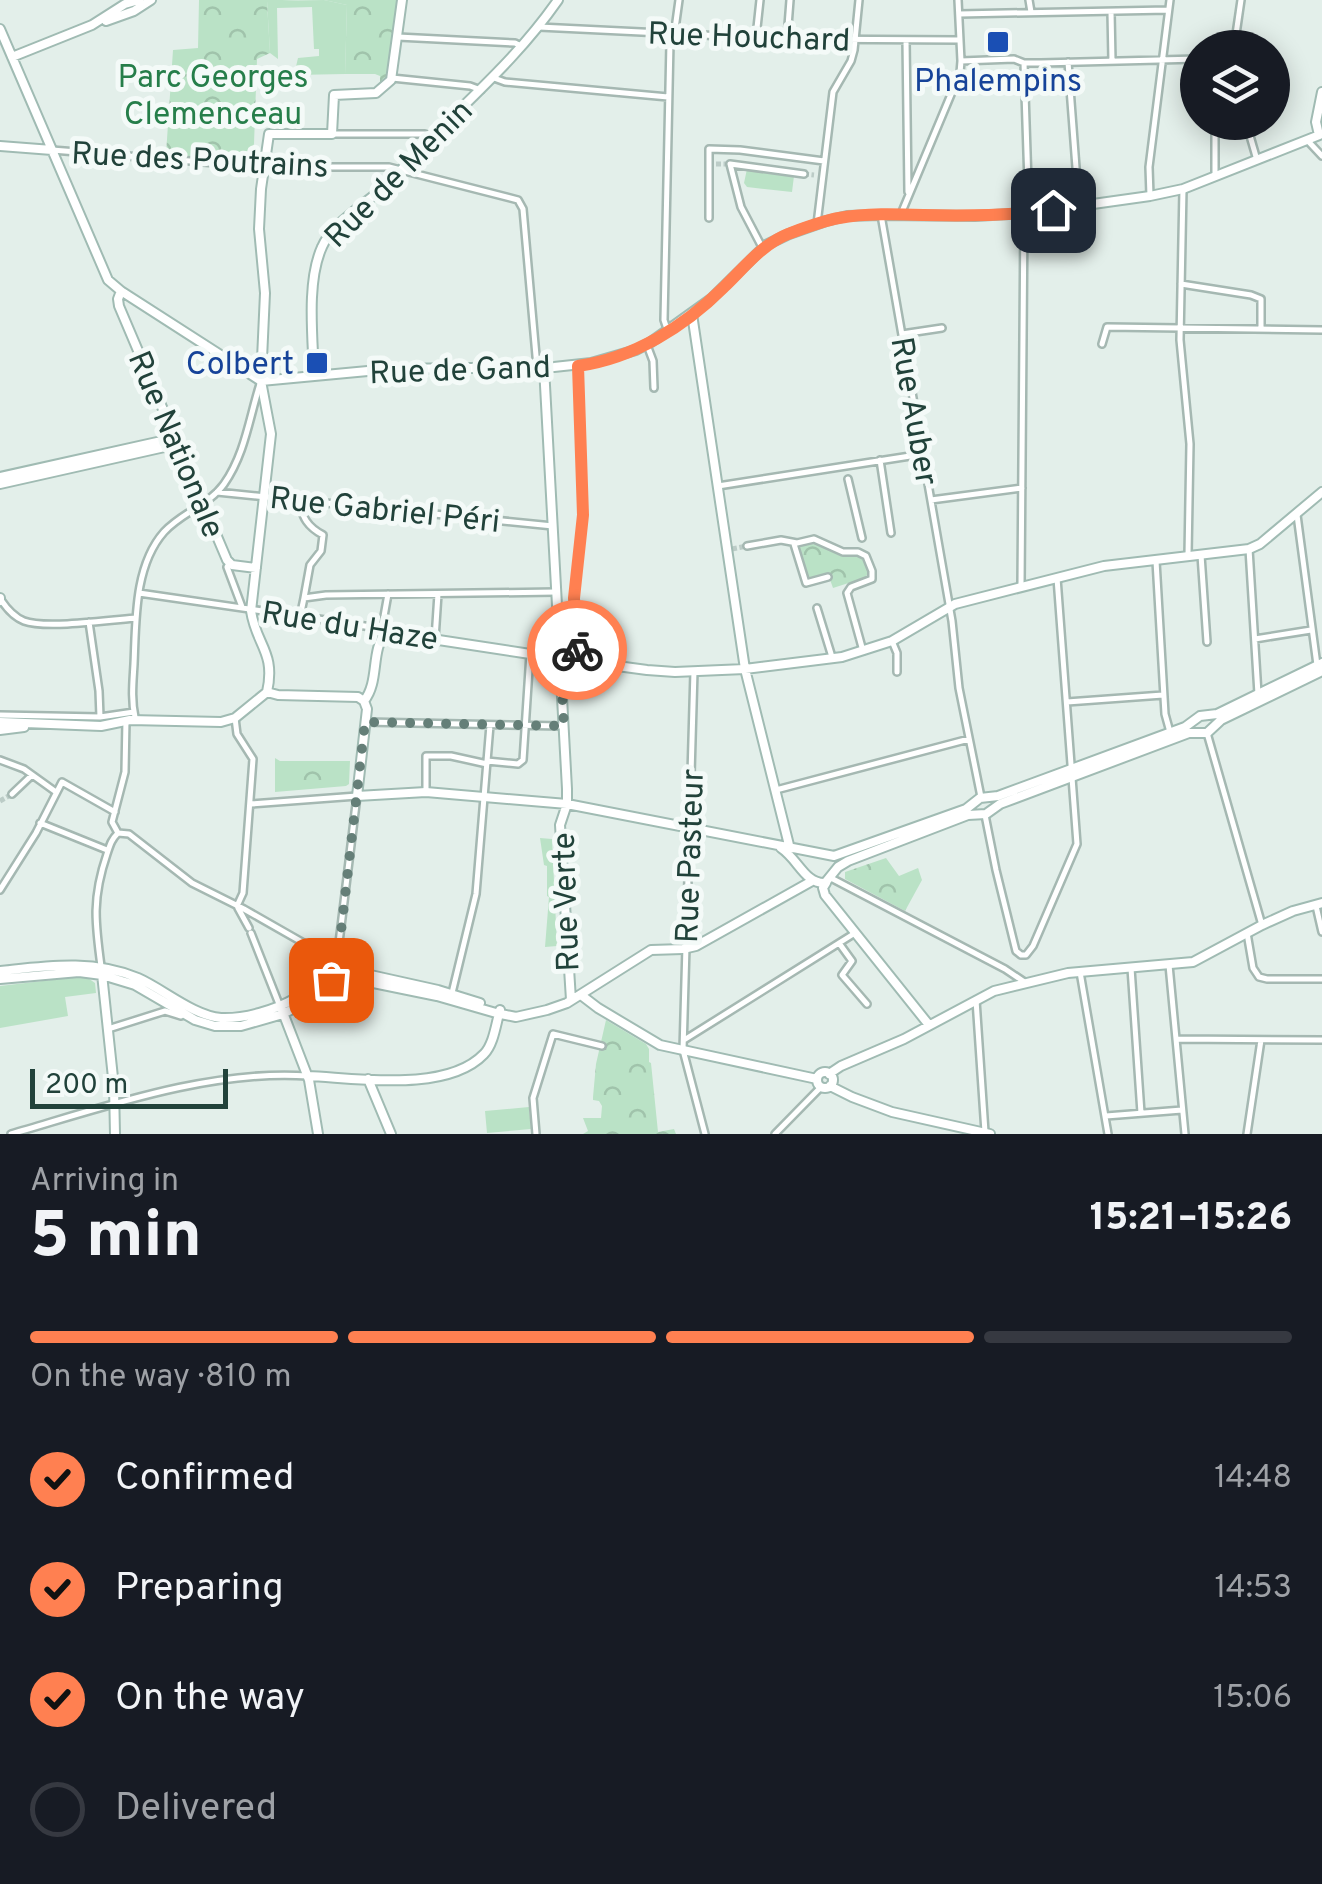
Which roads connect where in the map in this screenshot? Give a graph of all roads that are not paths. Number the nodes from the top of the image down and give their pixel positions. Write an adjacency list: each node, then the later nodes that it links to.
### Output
1 (138, 0): 17 (main road)
2 (151, 0): 17 (main road)
3 (402, 0): 23 (main road)
4 (558, 0): 18 (main road, Rue de Menin)
5 (679, 0): 21 (street)
6 (760, 0): 22 (street)
7 (790, 0): 24 (street)
8 (860, 0): 25 (street)
9 (958, 0): 16 (street)
10 (1029, 0): 14 (street)
11 (1170, 0): 13 (street)
12 (1241, 0): 20 (street)
13 (1168, 10): 15 (street); 31 (street)
14 (1030, 12): 15 (street); 16 (street)
15 (1111, 12): 33 (street)
16 (959, 14): 27 (street)
17 (92, 25): 29 (main road)
18 (538, 26): 21 (street, Rue Houchard); 28 (main road, Rue de Menin)
19 (0, 30): 29 (main road)
20 (1237, 30)
21 (673, 34): 22 (street, Rue Houchard); 40 (street)
22 (756, 37): 24 (street, Rue Houchard)
23 (398, 38): 28 (street); 36 (main road)
24 (787, 38): 25 (street, Rue Houchard)
25 (856, 40): 26 (street, Rue Houchard); 51 (street)
26 (906, 40): 27 (street, Rue Houchard); 57 (street)
27 (960, 40): 32 (street)
28 (521, 46): 37 (main road, Rue de Menin)
29 (12, 57): 48 (main road)
30 (1180, 59): 31 (street)
31 (1162, 60): 33 (street); 58 (street)
32 (961, 61): 35 (street); 57 (street)
33 (1112, 61): 34 (street)
34 (1068, 62): 35 (street); 59 (street)
35 (1024, 63): 60 (street)
36 (392, 78): 38 (street); 41 (main road)
37 (494, 78): 38 (main road, Rue de Menin); 40 (street)
38 (481, 90): 43 (main road, Rue de Menin)
39 (1322, 92): 42 (main road)
40 (668, 97): 73 (street)
41 (332, 134): 43 (street); 52 (main road)
42 (1320, 135): 46 (main road, Rue de Gand)
43 (432, 137): 53 (main road, Rue de Menin)
44 (1216, 140): 55 (street)
45 (1251, 140): 50 (street)
46 (1307, 140): 49 (street); 50 (main road, Rue de Gand)
47 (0, 146): 48 (main road, Rue des Poutrains)
48 (52, 150): 52 (street, Rue des Poutrains); 67 (main road)
49 (1322, 156)
50 (1257, 160): 55 (main road, Rue de Gand)
51 (824, 161): 63 (street); 64 (street)
52 (264, 167): 53 (street, Rue des Poutrains); 80 (main road)
53 (399, 170): 78 (street, Rue des Poutrains); 79 (main road, Rue de Menin)
54 (804, 174): 65 (street)
55 (1215, 176): 56 (main road, Rue de Gand)
56 (1183, 188): 58 (main road, Rue de Gand); 66 (street)
57 (908, 195): 61 (street)
58 (1150, 196): 59 (main road, Rue de Gand)
59 (1080, 207): 60 (main road, Rue de Gand)
60 (1026, 213): 61 (main road, Rue de Gand); 89 (street)
61 (901, 214): 62 (main road, Rue de Gand)
62 (882, 215): 64 (main road, Rue de Gand); 74 (street, Rue Auber)
63 (709, 218)
64 (817, 224): 65 (main road, Rue de Gand)
65 (763, 248): 68 (main road, Rue de Gand)
66 (1181, 284): 69 (street); 71 (street)
67 (122, 291): 80 (main road); 82 (main road, Rue Nationale)
68 (692, 314): 73 (main road, Rue de Gand); 88 (main road)
69 (1180, 327): 71 (street); 75 (street); 104 (street)
70 (942, 328): 74 (street)
71 (1262, 328): 72 (street)
72 (1322, 330)
73 (668, 332): 76 (main road, Rue de Gand)
74 (902, 334): 83 (street, Rue Auber)
75 (1102, 344)
76 (646, 345): 77 (main road, Rue de Gand); 81 (street)
77 (578, 366): 78 (main road, Rue de Gand); 133 (street)
78 (540, 368): 79 (main road, Rue de Gand); 97 (main road, Rue Verte)
79 (314, 376): 80 (main road, Rue de Gand)
80 (261, 382): 90 (street); 92 (main road)
81 (654, 388)
82 (176, 441): 85 (main road); 87 (main road); 95 (main road, Rue Nationale)
83 (923, 454): 84 (street); 94 (street, Rue Auber)
84 (880, 460): 88 (street); 98 (street)
85 (0, 476)
86 (848, 478): 99 (street)
87 (0, 484)
88 (718, 486): 135 (main road)
89 (1022, 488): 94 (street); 110 (street)
90 (218, 492): 92 (street, Rue Gabriel Péri); 95 (street)
91 (1322, 492): 96 (main road)
92 (264, 497): 93 (street, Rue Gabriel Péri); 107 (main road)
93 (300, 500): 97 (street, Rue Gabriel Péri); 115 (street)
94 (931, 500): 119 (street, Rue Auber)
95 (203, 503): 106 (main road, Rue Nationale); 112 (street)
96 (1296, 512): 102 (main road); 123 (street)
97 (552, 526): 111 (main road, Rue Verte)
98 (891, 533)
99 (862, 538)
100 (794, 544): 101 (street); 108 (street); 129 (street)
101 (747, 546)
102 (1249, 549): 103 (main road, Rue du Haze); 126 (street)
103 (1200, 554): 104 (main road, Rue du Haze); 128 (street)
104 (1188, 556): 105 (main road, Rue du Haze)
105 (1156, 559): 109 (main road, Rue du Haze); 140 (street)
106 (229, 564): 107 (main road, Rue Nationale); 117 (street)
107 (256, 568): 117 (main road, Rue Nationale)
108 (828, 576)
109 (1057, 578): 110 (main road, Rue du Haze); 142 (street)
110 (1021, 587): 119 (main road, Rue du Haze)
111 (556, 592): 114 (street); 131 (main road, Rue Verte)
112 (140, 594): 117 (street, Rue du Haze); 120 (street)
113 (388, 594): 114 (street); 115 (street); 124 (street)
114 (438, 594): 125 (street)
115 (304, 598): 121 (street)
116 (0, 600): 122 (street)
117 (247, 608): 121 (street, Rue du Haze); 138 (main road, Rue Nationale)
118 (817, 608): 132 (street)
119 (949, 608): 127 (main road, Rue du Haze); 156 (street, Rue Auber)
120 (136, 616): 122 (street); 143 (street)
121 (300, 617): 124 (street, Rue du Haze)
122 (87, 622): 144 (street)
123 (1311, 630): 126 (street); 134 (street)
124 (384, 632): 125 (main road, Rue du Haze); 141 (main road)
125 (435, 639): 130 (main road, Rue du Haze)
126 (1255, 640): 139 (street)
127 (892, 641): 129 (main road, Rue du Haze); 137 (street)
128 (1207, 642)
129 (863, 651): 132 (main road, Rue du Haze)
130 (530, 654): 131 (main road, Rue du Haze); 151 (street)
131 (560, 658): 133 (main road, Rue du Haze); 152 (main road, Rue Verte)
132 (833, 660): 135 (main road, Rue du Haze)
133 (578, 661): 136 (main road, Rue du Haze)
134 (1320, 667): 139 (main road); 155 (main road)
135 (745, 669): 136 (main road, Rue du Haze); 161 (main road)
136 (694, 672): 173 (street, Rue Pasteur)
137 (898, 672)
138 (267, 692): 141 (main road); 145 (main road)
139 (1258, 694): 146 (main road)
140 (1164, 695): 142 (street); 154 (street)
141 (364, 700): 148 (main road)
142 (1067, 702): 159 (street)
143 (132, 716): 144 (street); 145 (main road); 150 (main road); 170 (street)
144 (100, 717): 147 (street)
145 (235, 718): 168 (street)
146 (1202, 718): 154 (main road); 155 (main road); 155 (main road)
147 (0, 719): 150 (main road)
148 (365, 722): 149 (street); 165 (main road)
149 (490, 724): 151 (street); 158 (street)
150 (44, 725): 153 (main road)
151 (525, 725): 152 (street); 158 (street)
152 (564, 726): 169 (main road, Rue Verte)
153 (0, 730)
154 (1170, 732): 159 (main road)
155 (1206, 732): 159 (main road); 183 (street)
156 (970, 738): 161 (street); 167 (street, Rue Auber)
157 (0, 760): 160 (street)
158 (487, 762): 163 (street); 166 (street)
159 (1072, 773): 167 (main road); 171 (main road); 171 (street)
160 (32, 774): 162 (street); 164 (street)
161 (776, 790): 176 (main road)
162 (56, 792): 170 (street); 172 (street)
163 (426, 792): 165 (main road); 166 (main road)
164 (12, 794)
165 (357, 796): 168 (street); 190 (street)
166 (484, 796): 169 (main road); 200 (street)
167 (981, 799): 171 (main road); 171 (main road); 177 (main road)
168 (250, 804): 182 (street)
169 (567, 804): 173 (main road); 202 (main road, Rue Verte)
170 (115, 812): 174 (street)
171 (985, 813): 178 (main road)
172 (40, 824): 175 (street); 180 (street)
173 (690, 828): 176 (main road); 188 (street, Rue Pasteur)
174 (118, 833): 175 (street); 182 (street)
175 (108, 850): 193 (street)
176 (790, 850): 177 (main road); 179 (main road)
177 (822, 855): 178 (main road); 179 (main road)
178 (830, 878): 179 (main road); 185 (main road); 197 (street)
179 (810, 879): 188 (main road)
180 (0, 890)
181 (1319, 903): 183 (main road); 184 (street)
182 (237, 906): 190 (street); 204 (street)
183 (1262, 925): 186 (main road)
184 (1322, 932)
185 (855, 933): 187 (street); 207 (main road)
186 (1246, 933): 189 (main road); 196 (street)
187 (839, 943): 203 (street); 212 (street)
188 (686, 949): 199 (main road); 212 (street, Rue Pasteur)
189 (1169, 965): 191 (main road); 209 (street)
190 (336, 966): 198 (street); 200 (main road); 204 (main road)
191 (1131, 968): 194 (main road); 219 (street)
192 (2, 969): 193 (main road)
193 (102, 971): 195 (main road); 204 (main road); 206 (main road); 208 (main road)
194 (1080, 972): 197 (main road); 220 (street)
195 (0, 979)
196 (1322, 979)
197 (1026, 984): 201 (main road)
198 (324, 987): 200 (main road); 204 (main road)
199 (580, 994): 202 (main road); 212 (main road)
200 (451, 997): 205 (main road)
201 (976, 999): 207 (main road); 222 (street)
202 (571, 1000): 205 (main road)
203 (867, 1004)
204 (282, 1010): 206 (main road); 214 (main road)
205 (499, 1012): 215 (main road)
206 (183, 1013): 208 (street)
207 (929, 1025): 216 (main road)
208 (108, 1029): 217 (main road)
209 (1176, 1039): 210 (street); 218 (street)
210 (1261, 1040): 211 (street); 233 (street)
211 (1322, 1040)
212 (684, 1045): 216 (main road); 229 (street, Rue Pasteur)
213 (602, 1046): 228 (street)
214 (308, 1076): 215 (main road); 217 (street); 226 (main road)
215 (368, 1079): 227 (main road)
216 (823, 1084): 221 (main road); 230 (street)
217 (115, 1104): 223 (street); 225 (main road)
218 (1182, 1110): 219 (street); 232 (street)
219 (1141, 1113): 220 (street)
220 (1105, 1116): 231 (street)
221 (960, 1130): 222 (main road)
222 (983, 1132)
223 (21, 1133): 224 (street)
224 (11, 1134)
225 (115, 1134)
226 (318, 1134)
227 (391, 1134)
228 (536, 1134)
229 (705, 1134)
230 (775, 1134)
231 (1108, 1134)
232 (1185, 1134)
233 (1248, 1134)

